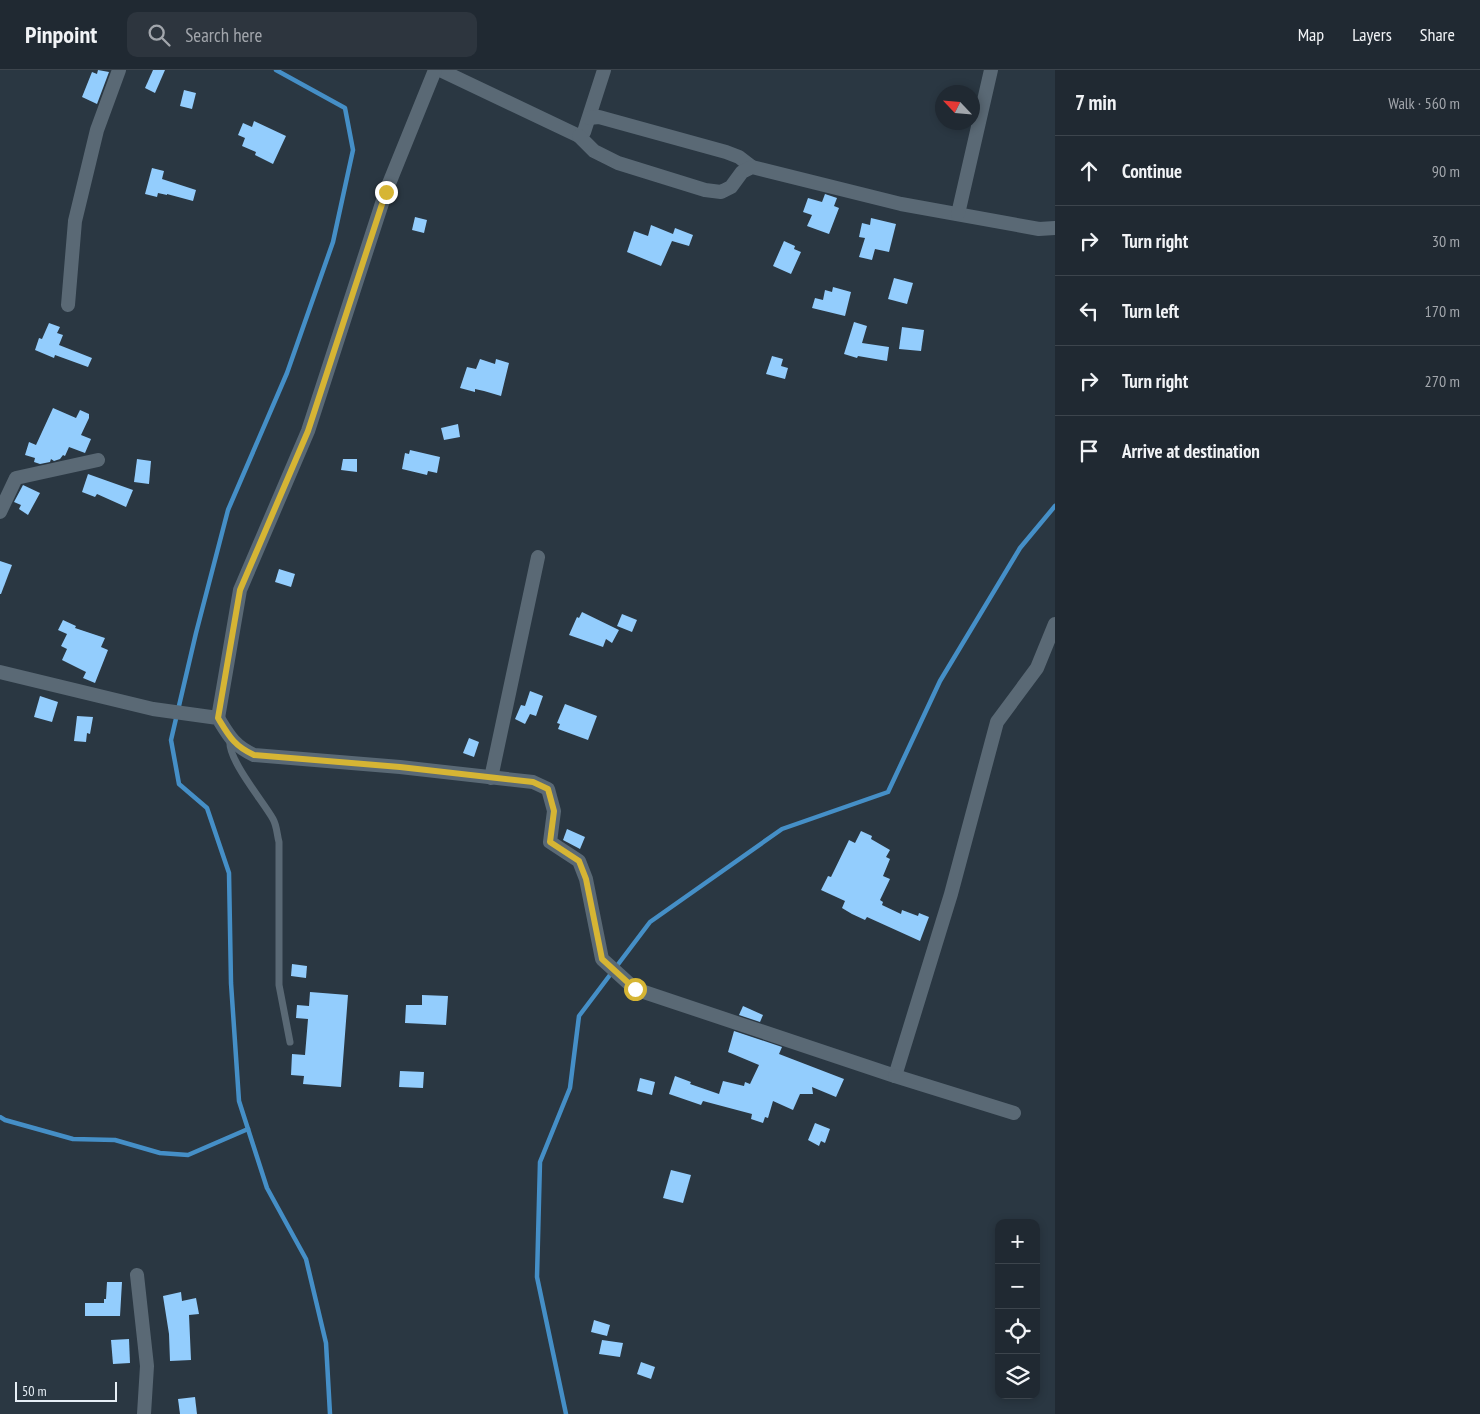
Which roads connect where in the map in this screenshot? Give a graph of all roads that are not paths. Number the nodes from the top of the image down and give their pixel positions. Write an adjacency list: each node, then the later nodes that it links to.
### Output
1 (119, 70): 11 (street)
2 (436, 70): 17 (street)
3 (440, 70): 7 (street)
4 (604, 70): 6 (street)
5 (991, 70): 9 (street)
6 (589, 118): 7 (street); 8 (street)
7 (579, 136): 8 (street)
8 (752, 167): 9 (street)
9 (958, 214): 10 (street)
10 (1055, 228)
11 (68, 305)
12 (98, 460): 13 (street)
13 (0, 512)
14 (538, 557): 19 (street)
15 (1055, 624): 21 (street)
16 (0, 672): 17 (street)
17 (218, 718): 18 (street)
18 (230, 737): 19 (street); 20 (lane)
19 (491, 778): 21 (street)
20 (290, 1042)
21 (895, 1076): 22 (street)
22 (1014, 1113)
23 (137, 1275): 24 (street)
24 (144, 1414)

